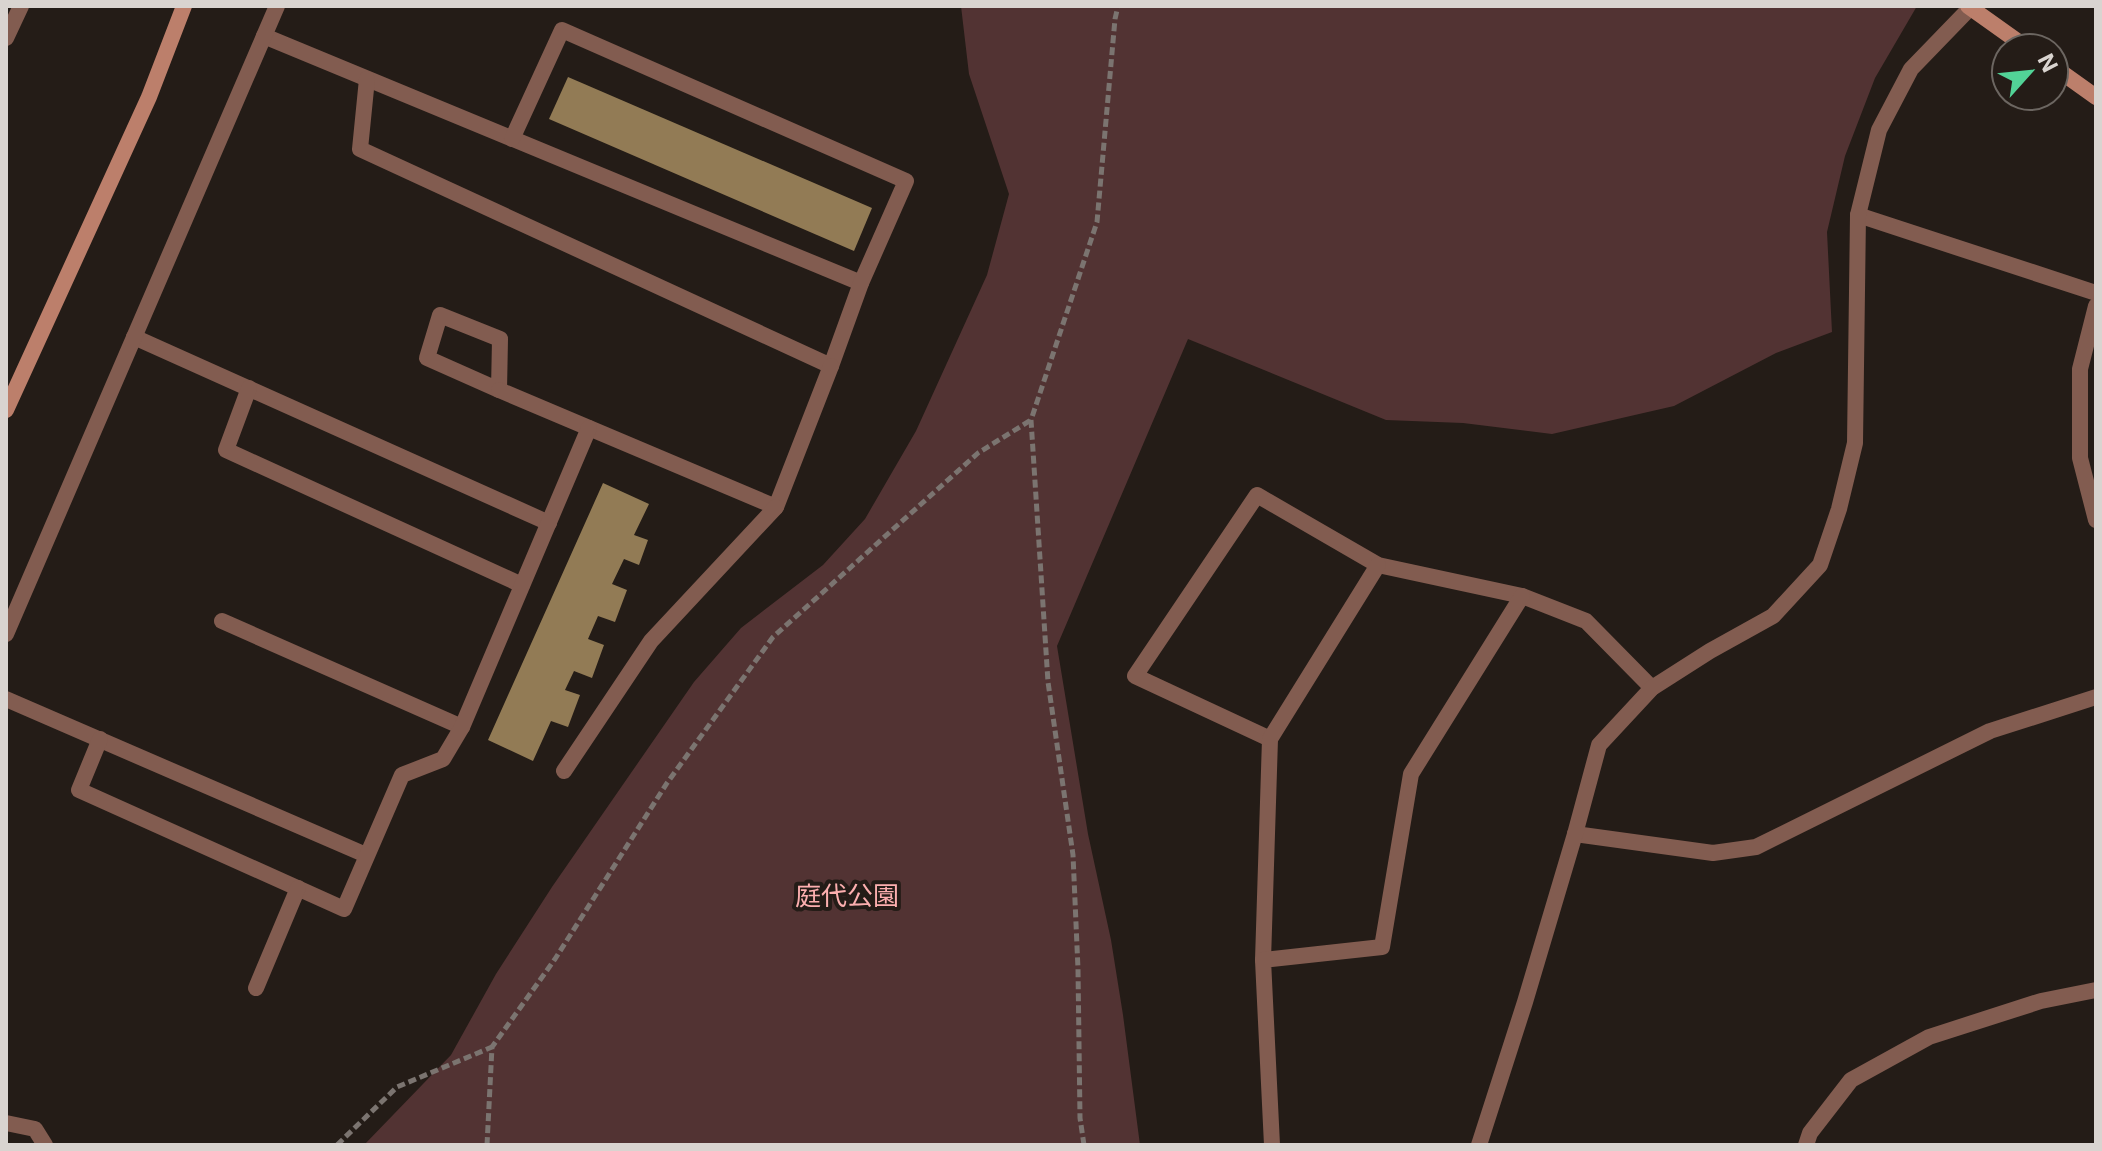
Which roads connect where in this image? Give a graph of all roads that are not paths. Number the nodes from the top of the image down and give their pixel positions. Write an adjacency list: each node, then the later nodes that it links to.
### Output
1 (21, 6): 7 (street)
2 (184, 6): 20 (street)
3 (277, 6): 6 (street)
4 (1970, 7): 5 (street); 12 (street)
5 (2005, 32)
6 (264, 36): 9 (street); 16 (street)
7 (6, 38)
8 (2070, 78): 10 (street)
9 (367, 79): 11 (street); 17 (street)
10 (2096, 97)
11 (512, 139): 13 (street); 13 (street)
12 (1858, 215): 14 (street); 31 (street)
13 (861, 283): 17 (street)
14 (2096, 293)
15 (2096, 306): 23 (street)
16 (134, 337): 18 (street); 28 (street)
17 (831, 366): 22 (street)
18 (249, 388): 24 (street); 26 (street)
19 (499, 390): 19 (street); 21 (street)
20 (6, 410)
21 (589, 428): 22 (street); 24 (street)
22 (776, 507): 37 (street)
23 (2096, 520)
24 (549, 523): 26 (street)
25 (1378, 565): 27 (street); 36 (street); 36 (street)
26 (522, 585): 34 (street)
27 (1522, 596): 31 (street); 41 (street)
28 (12, 601): 30 (street)
29 (222, 621): 34 (street)
30 (6, 634)
31 (1652, 688): 38 (street)
32 (2096, 697): 38 (street)
33 (6, 699): 35 (street)
34 (462, 727): 39 (street)
35 (100, 739): 39 (street); 40 (street)
36 (1270, 739): 41 (street)
37 (564, 771)
38 (1575, 834): 47 (street)
39 (366, 855): 40 (street)
40 (298, 888): 42 (street)
41 (1263, 960): 46 (street)
42 (256, 988)
43 (2096, 990): 48 (street)
44 (6, 1123): 45 (street)
45 (45, 1145)
46 (1272, 1145)
47 (1479, 1145)
48 (1806, 1145)

